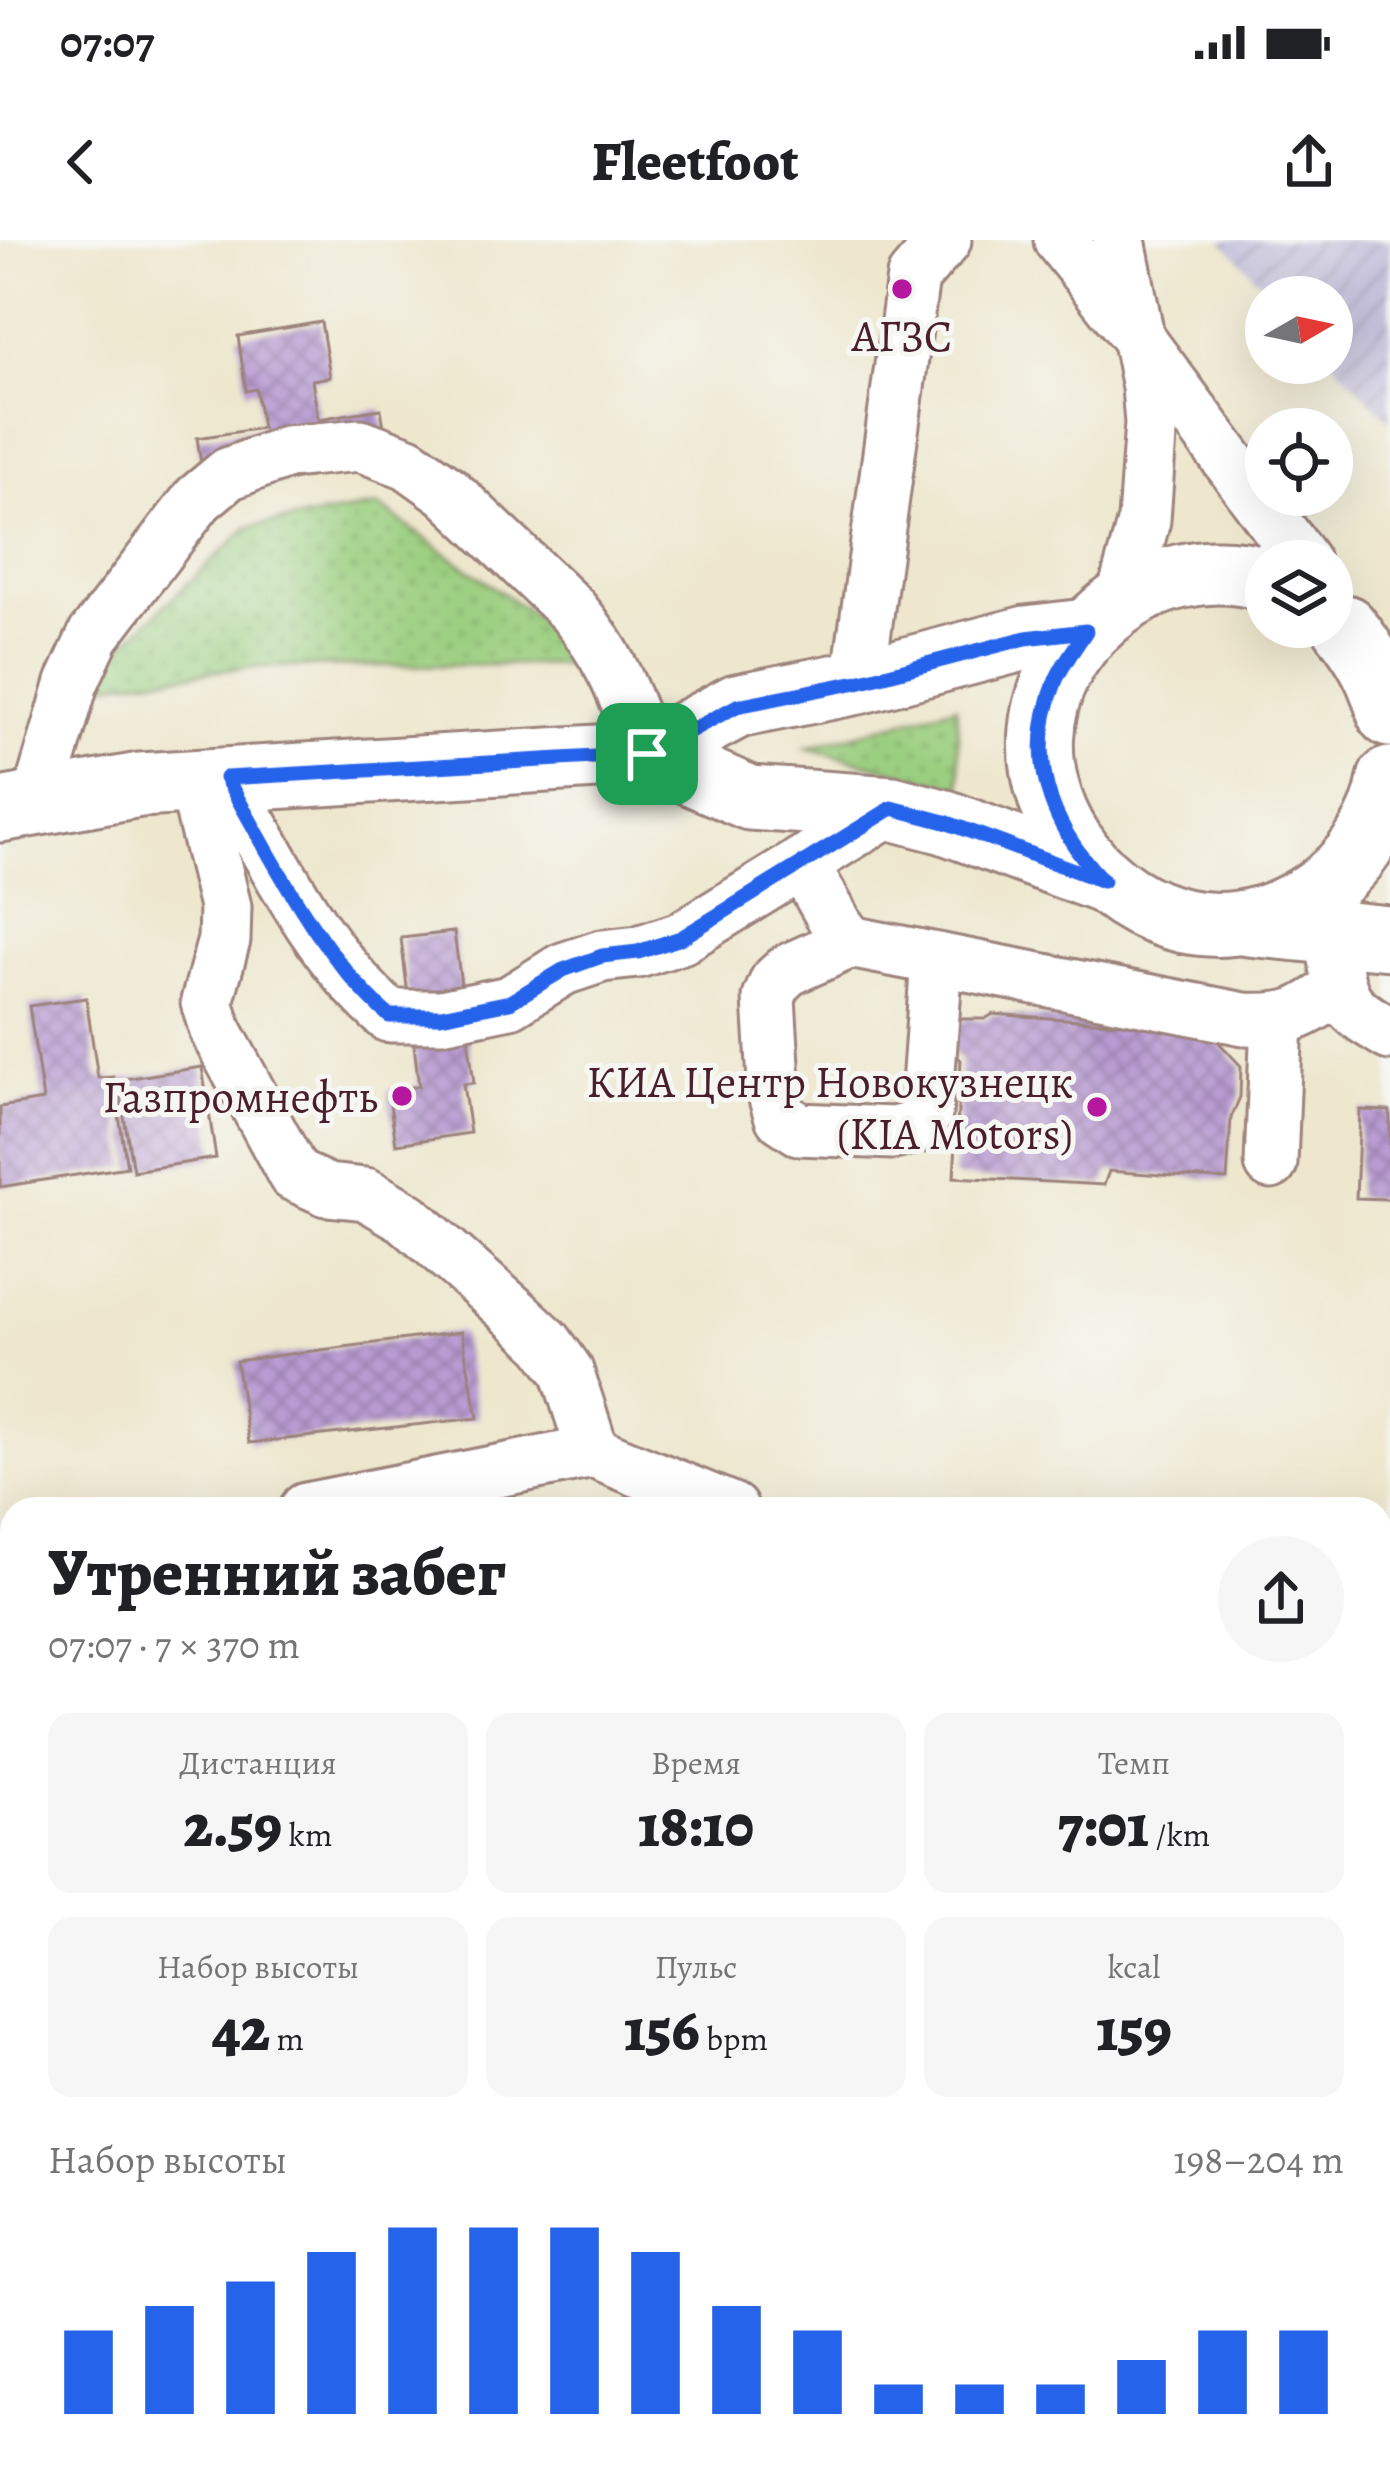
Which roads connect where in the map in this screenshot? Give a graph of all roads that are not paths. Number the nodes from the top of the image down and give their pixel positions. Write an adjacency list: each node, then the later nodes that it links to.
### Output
1 (945, 240): 9 (street)
2 (1060, 240): 4 (street)
3 (1119, 240): 4 (street)
4 (1135, 334): 5 (street); 7 (street)
5 (1287, 540)
6 (1245, 575): 7 (main road)
7 (1104, 616): 9 (main road); 17 (main road)
8 (1353, 633): 10 (main road)
9 (858, 682): 11 (main road)
10 (1390, 715)
11 (647, 754): 12 (main road); 14 (street); 15 (main road)
12 (210, 779): 14 (main road); 16 (street); 25 (street)
13 (1390, 779): 18 (main road)
14 (19, 807)
15 (892, 808): 16 (street); 17 (main road)
16 (802, 863): 19 (street)
17 (1103, 881): 18 (main road)
18 (1234, 923): 20 (main road)
19 (850, 942): 21 (street); 21 (street)
20 (1353, 953): 22 (street); 23 (street)
21 (937, 959): 22 (street)
22 (1277, 1021): 24 (street)
23 (1390, 1034)
24 (1271, 1163)
25 (593, 1452): 26 (street); 27 (street)
26 (366, 1497)
27 (703, 1497)

